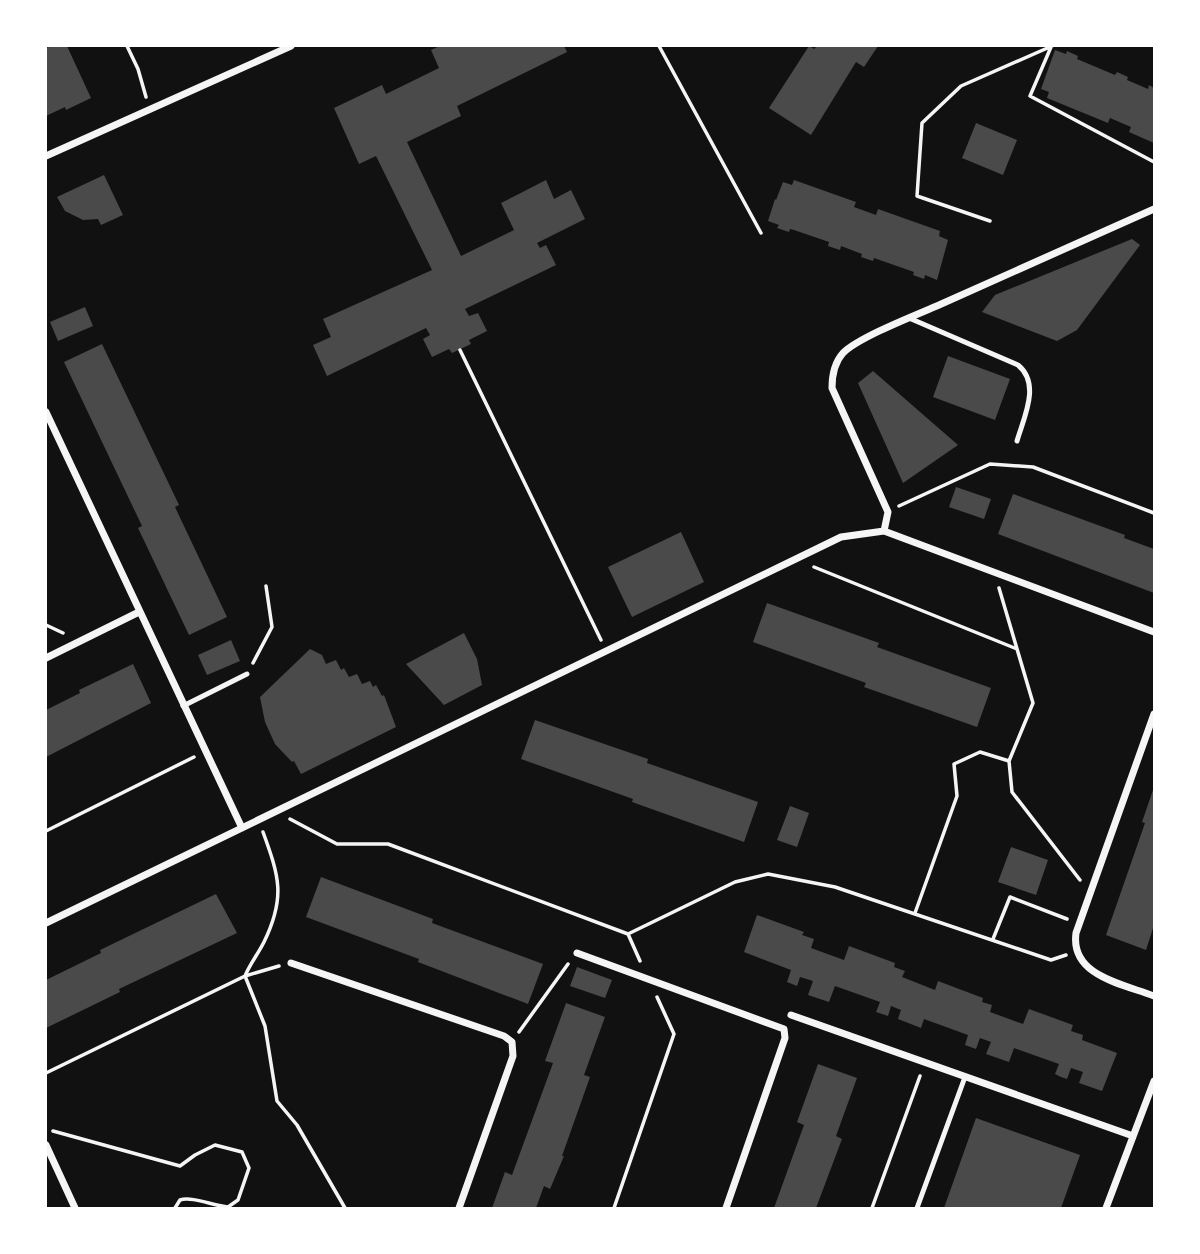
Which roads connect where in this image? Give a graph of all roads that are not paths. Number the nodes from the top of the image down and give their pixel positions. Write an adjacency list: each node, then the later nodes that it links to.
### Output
1 (290, 46): 2 (street)
2 (46, 156)
3 (1154, 209): 4 (street)
4 (909, 318): 6 (lane); 7 (street)
5 (46, 412): 8 (street)
6 (1017, 441)
7 (884, 531): 9 (street); 14 (street)
8 (139, 612): 10 (street); 12 (street)
9 (1154, 632)
10 (46, 658)
11 (247, 674): 12 (lane)
12 (183, 706): 14 (street)
13 (1154, 714): 18 (street)
14 (242, 828): 15 (street)
15 (46, 923)
16 (577, 953): 26 (street)
17 (291, 963): 25 (street)
18 (1154, 996)
19 (791, 1015): 20 (street)
20 (965, 1077): 22 (street); 27 (lane)
21 (1154, 1081): 22 (street)
22 (1133, 1136): 28 (street)
23 (46, 1145): 24 (street)
24 (75, 1209)
25 (459, 1209)
26 (726, 1209)
27 (917, 1209)
28 (1107, 1209)

